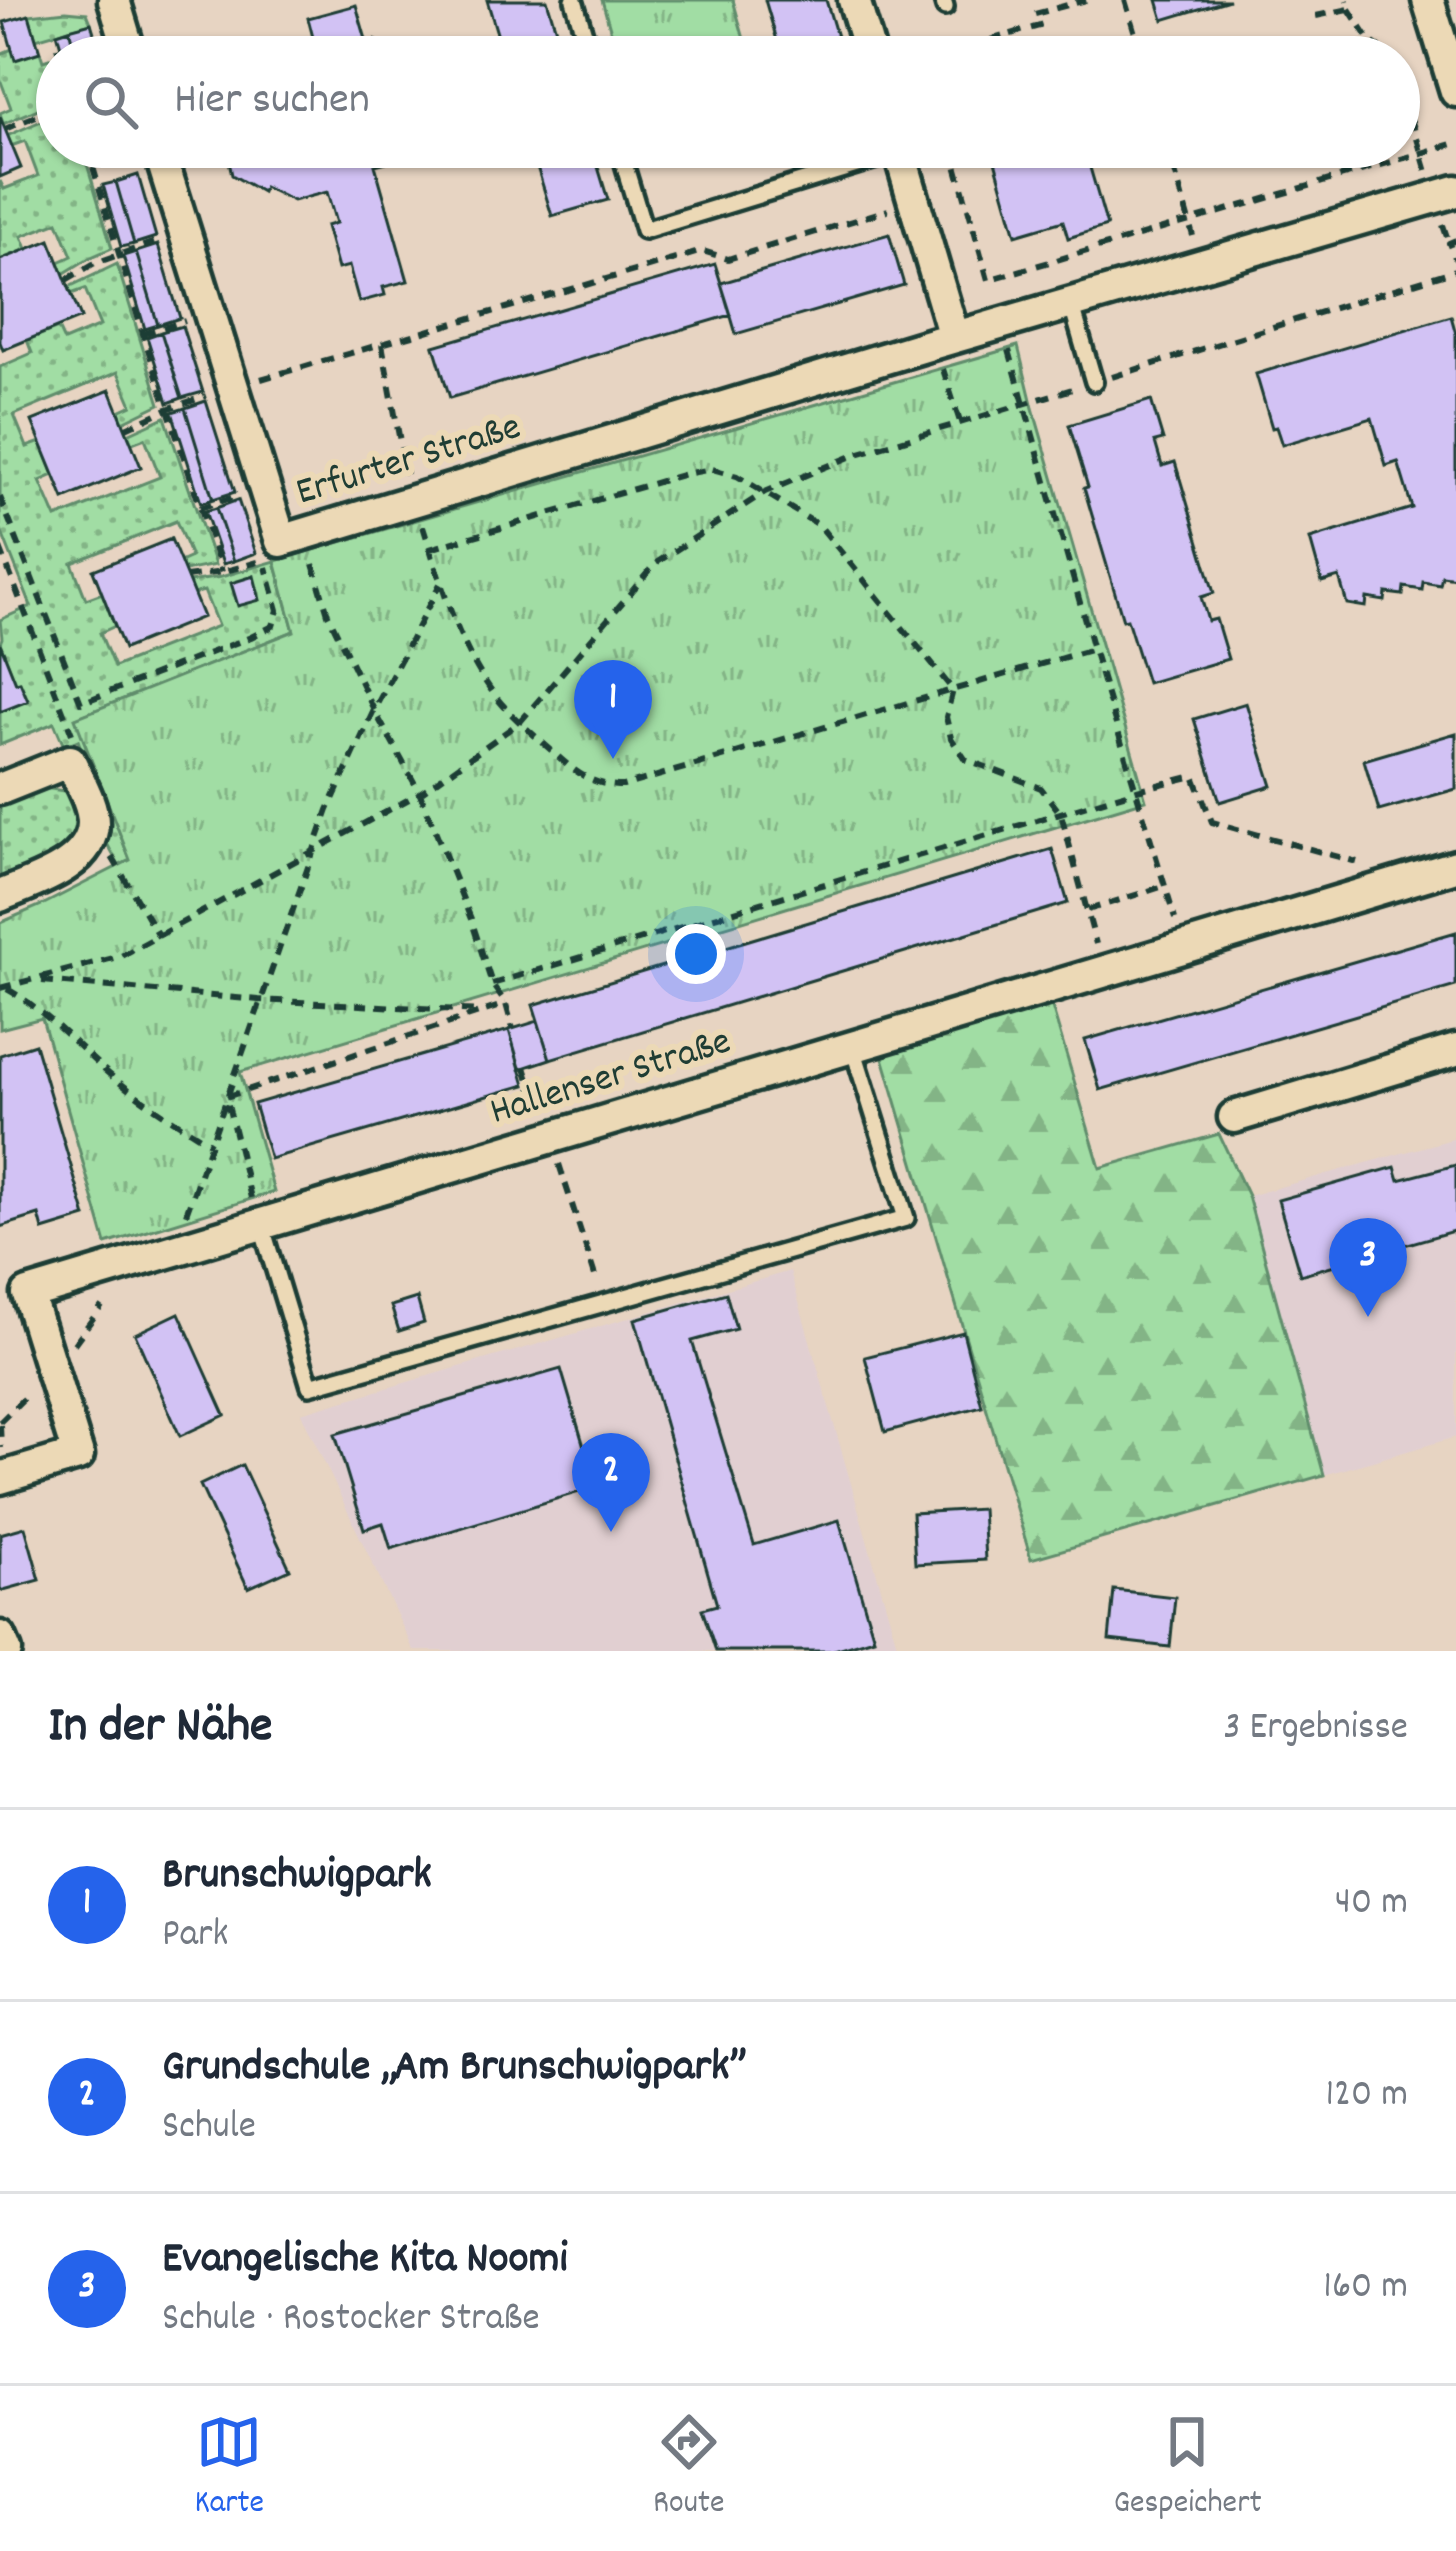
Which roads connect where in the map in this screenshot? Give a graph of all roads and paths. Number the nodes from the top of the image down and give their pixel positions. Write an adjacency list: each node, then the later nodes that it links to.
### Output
1 (114, 0): 9 (street)
2 (574, 0): 10 (lane)
3 (854, 0): 11 (street)
4 (1086, 0): 12 (path)
5 (1125, 0): 13 (path)
6 (1429, 0): 15 (street)
7 (1348, 4): 8 (path); 14 (path)
8 (1316, 16)
9 (125, 36)
10 (585, 36)
11 (865, 36)
12 (1004, 36)
13 (1136, 36)
14 (1367, 36)
15 (1456, 91)
16 (36, 116): 17 (path)
17 (5, 129)
18 (1456, 143): 20 (path)
19 (1420, 150): 20 (path)
20 (1421, 153): 29 (path)
21 (93, 168): 34 (path)
22 (165, 168): 54 (street, Erfurter Straße)
23 (625, 168): 24 (lane)
24 (842, 168)
25 (904, 168): 30 (street)
26 (957, 168): 31 (path)
27 (1174, 168): 31 (path)
28 (1369, 168): 31 (path)
29 (1445, 194): 32 (path); 38 (street, Erfurter Straße)
30 (914, 202): 42 (street); 43 (path)
31 (1190, 220)
32 (1452, 242): 35 (path)
33 (154, 243): 34 (path)
34 (119, 253): 37 (path); 41 (path)
35 (1456, 260)
36 (1456, 270): 45 (path)
37 (66, 280)
38 (1071, 303): 39 (street, Erfurter Straße); 45 (lane)
39 (1002, 323): 42 (street, Erfurter Straße); 47 (path)
40 (177, 324): 41 (path)
41 (142, 334): 48 (path)
42 (945, 340): 49 (path); 54 (street, Erfurter Straße)
43 (382, 344): 44 (path); 54 (path)
44 (254, 381)
45 (1094, 382): 47 (path)
46 (200, 398): 48 (path)
47 (1024, 403): 49 (path); 64 (path)
48 (167, 409): 50 (path); 55 (path)
49 (960, 422): 51 (path)
50 (126, 428)
51 (765, 492): 58 (path); 65 (path); 67 (path)
52 (0, 496): 62 (path)
53 (232, 497): 55 (path)
54 (416, 500): 58 (path)
55 (200, 508): 60 (path)
56 (0, 548): 68 (path)
57 (308, 549): 66 (path)
58 (430, 549): 63 (path)
59 (268, 559): 60 (path)
60 (222, 572): 61 (path)
61 (187, 577)
62 (269, 577)
63 (440, 584): 66 (path); 67 (path)
64 (1093, 649): 65 (path); 70 (path)
65 (952, 690): 67 (path); 72 (path)
66 (374, 710): 71 (path); 73 (path)
67 (520, 722): 71 (path)
68 (70, 761): 69 (street); 78 (street)
69 (0, 789)
70 (1137, 790): 72 (path); 74 (path); 77 (path)
71 (420, 793): 73 (path); 84 (path)
72 (1061, 814): 79 (path); 84 (path)
73 (311, 854): 81 (path); 86 (path)
74 (1371, 866)
75 (1456, 866): 90 (street, Hallenser Straße)
76 (118, 867): 81 (path)
77 (1164, 886): 79 (path); 80 (path)
78 (0, 896)
79 (1088, 910): 82 (path)
80 (1178, 927)
81 (159, 937): 83 (path)
82 (1098, 951)
83 (32, 980): 85 (path); 86 (path)
84 (493, 984): 87 (path)
85 (2, 988): 96 (path)
86 (260, 1000): 88 (path); 93 (path)
87 (506, 1004): 88 (path); 89 (path)
88 (481, 1011): 93 (path)
89 (514, 1029)
90 (853, 1048): 98 (street, Hallenser Straße); 100 (lane)
91 (1456, 1050): 95 (street)
92 (525, 1067): 94 (path)
93 (226, 1097): 96 (path); 98 (path)
94 (541, 1117)
95 (1234, 1117)
96 (211, 1144): 99 (path)
97 (555, 1152): 100 (path)
98 (257, 1214): 100 (lane); 102 (street, Hallenser Straße)
99 (183, 1225)
100 (604, 1303)
101 (104, 1304): 102 (path)
102 (52, 1370): 103 (path); 104 (street, Hallenser Straße)
103 (0, 1422)
104 (0, 1478)

